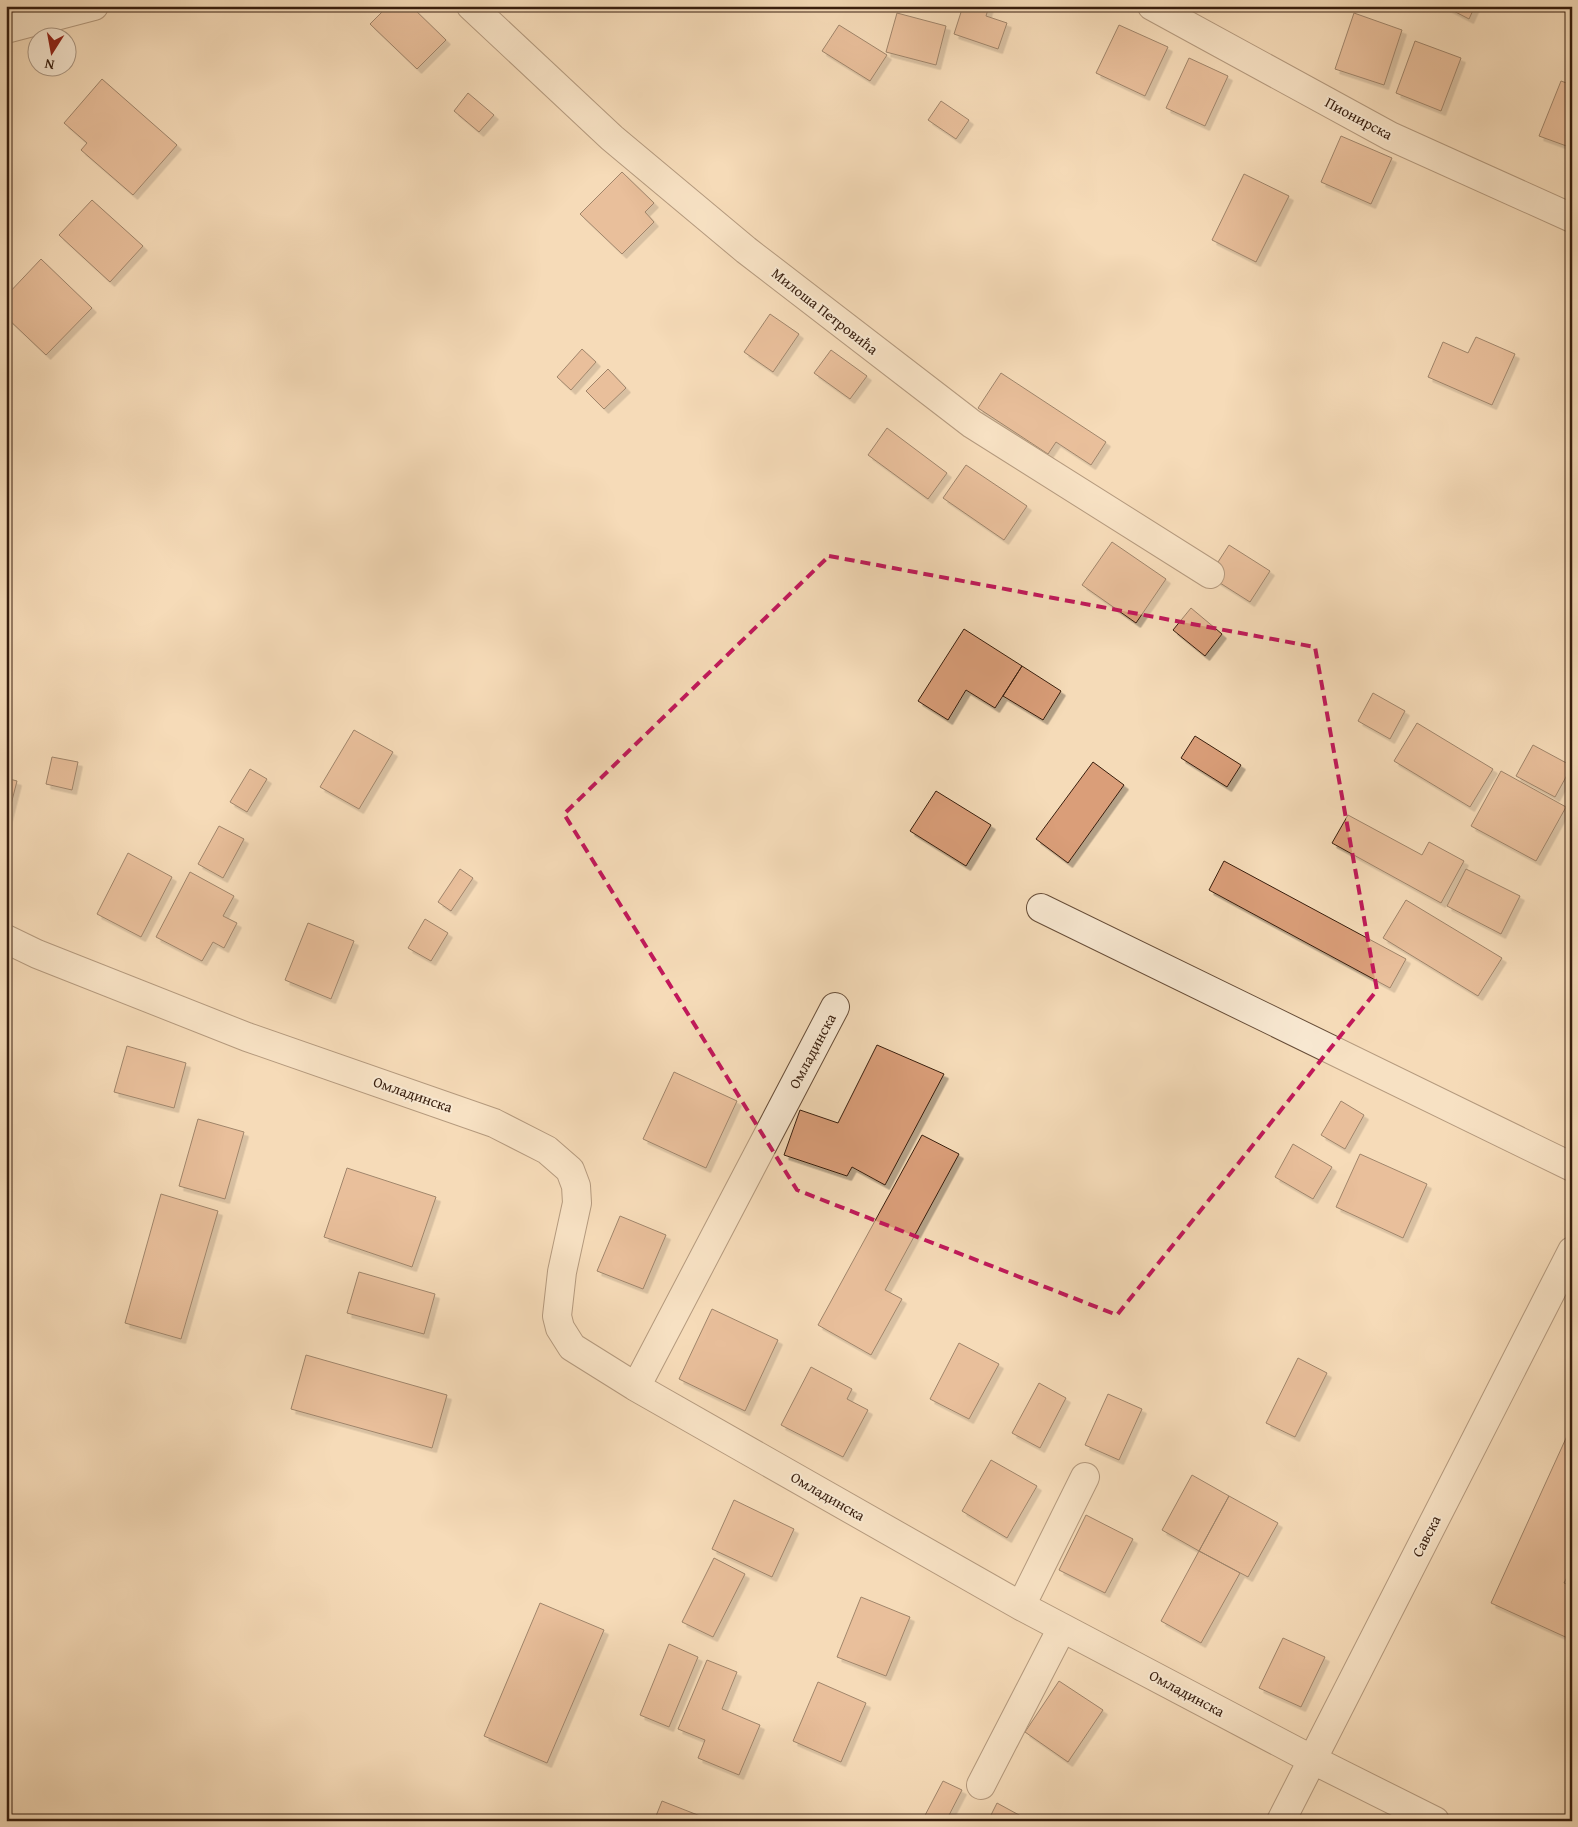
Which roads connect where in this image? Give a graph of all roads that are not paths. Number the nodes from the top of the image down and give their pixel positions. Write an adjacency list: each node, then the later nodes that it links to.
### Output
1 (94, 6): 4 (street)
2 (471, 6): 6 (street, Милоша Петровића)
3 (1152, 6): 5 (street, Пионирска)
4 (6, 29)
5 (1572, 218)
6 (1210, 574)
7 (1042, 908): 10 (street)
8 (6, 939): 12 (street, Омладинска)
9 (835, 1007): 12 (street, Омладинска)
10 (1572, 1167)
11 (1572, 1251): 16 (street, Савска)
12 (636, 1387): 14 (street, Омладинска)
13 (1085, 1477): 14 (street)
14 (1021, 1606): 15 (street, Омладинска)
15 (1062, 1628): 16 (street, Омладинска); 17 (street)
16 (1312, 1759): 18 (street, Савска); 19 (street, Омладинска)
17 (981, 1785)
18 (1281, 1821)
19 (1435, 1821)

